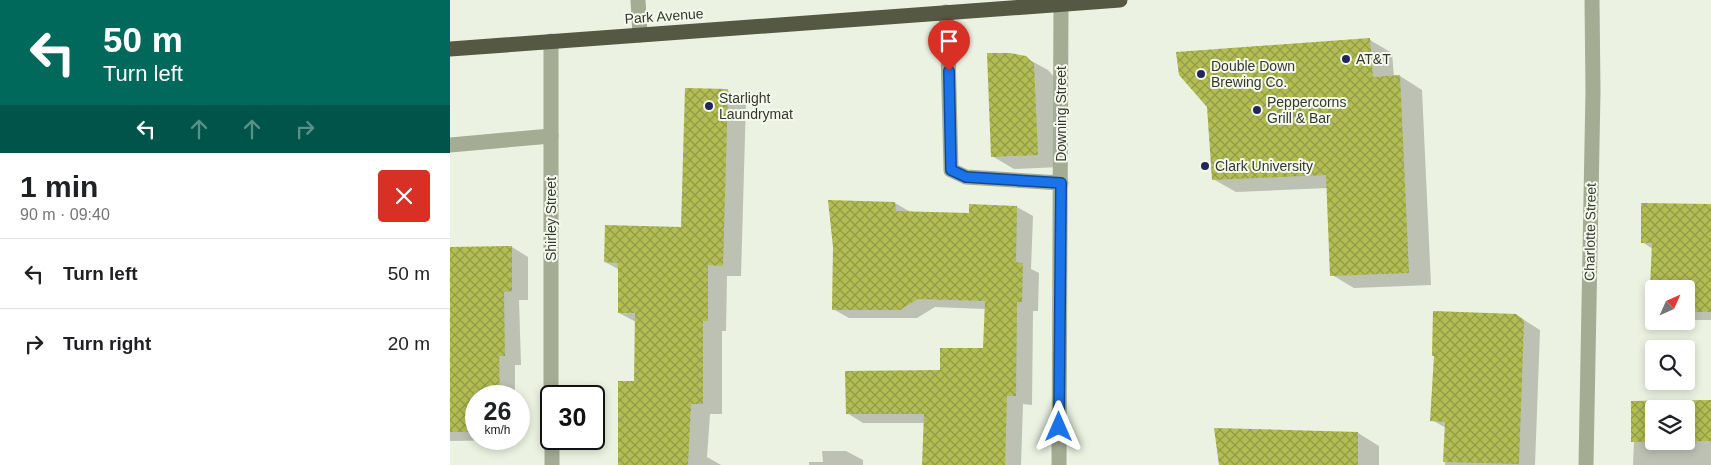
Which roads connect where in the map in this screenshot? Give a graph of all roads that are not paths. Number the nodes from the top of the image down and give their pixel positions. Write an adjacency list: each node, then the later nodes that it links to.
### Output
1 (638, 0): 7 (street)
2 (1120, 0): 5 (highway, Park Avenue)
3 (1592, 0): 17 (street, Charlotte Street)
4 (1045, 2): 5 (highway, Park Avenue); 6 (highway, Park Avenue)
5 (1061, 4): 12 (street, Downing Street)
6 (946, 12): 7 (highway, Park Avenue); 12 (street)
7 (640, 34): 8 (highway, Park Avenue)
8 (551, 41): 9 (highway, Park Avenue); 10 (street, Shirley Street)
9 (450, 48)
10 (551, 136): 11 (street); 13 (street, Shirley Street)
11 (450, 145)
12 (1061, 183): 16 (street, Downing Street)
13 (551, 385)
14 (552, 450): 15 (street)
15 (552, 465)
16 (1059, 465)
17 (1586, 465)

